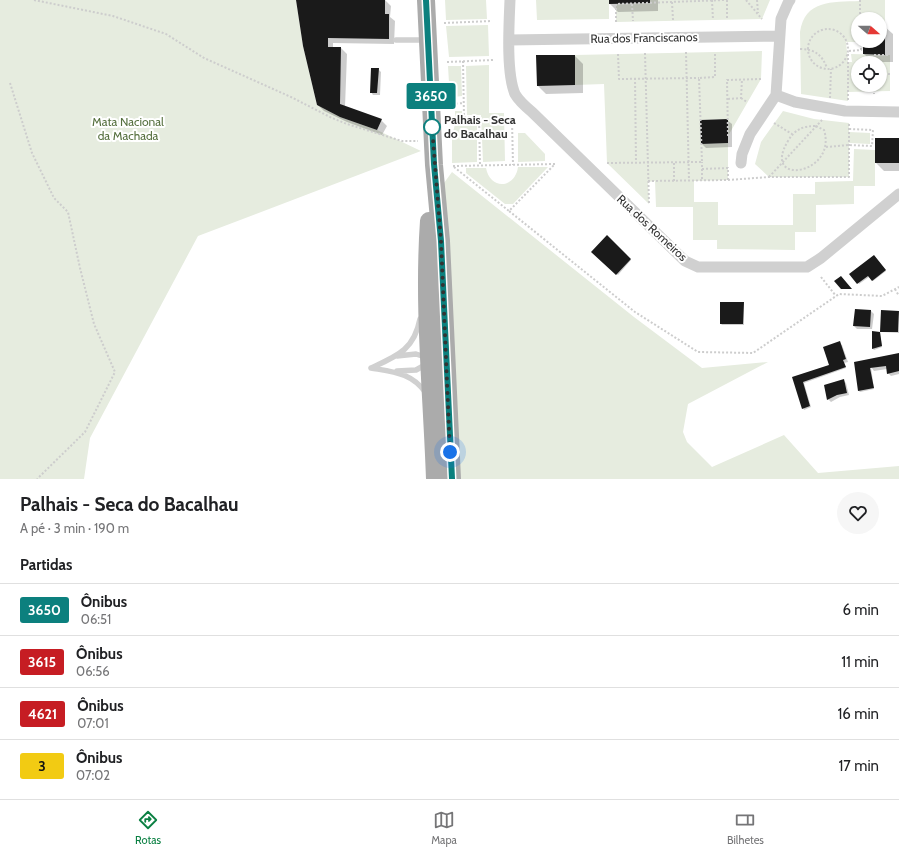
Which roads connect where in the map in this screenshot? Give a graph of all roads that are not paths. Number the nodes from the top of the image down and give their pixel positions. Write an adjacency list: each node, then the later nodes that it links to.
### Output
1 (426, 0): 6 (main road)
2 (510, 0): 7 (street, Rua dos Romeiros)
3 (790, 0): 4 (street)
4 (779, 36): 7 (street, Rua dos Franciscanos); 8 (street)
5 (396, 40): 6 (lane)
6 (428, 40): 11 (main road)
7 (509, 40): 12 (street, Rua dos Romeiros)
8 (776, 95): 9 (street); 10 (street)
9 (899, 112)
10 (741, 163)
11 (434, 164): 13 (main road); 14 (main road)
12 (899, 194)
13 (428, 264): 14 (main road); 15 (lane)
14 (438, 355): 15 (lane); 16 (lane); 18 (main road); 19 (main road)
15 (397, 356): 16 (lane)
16 (391, 371): 18 (lane)
17 (442, 390): 19 (lane)
18 (432, 404): 20 (main road)
19 (448, 412): 21 (main road)
20 (435, 479)
21 (452, 479)

